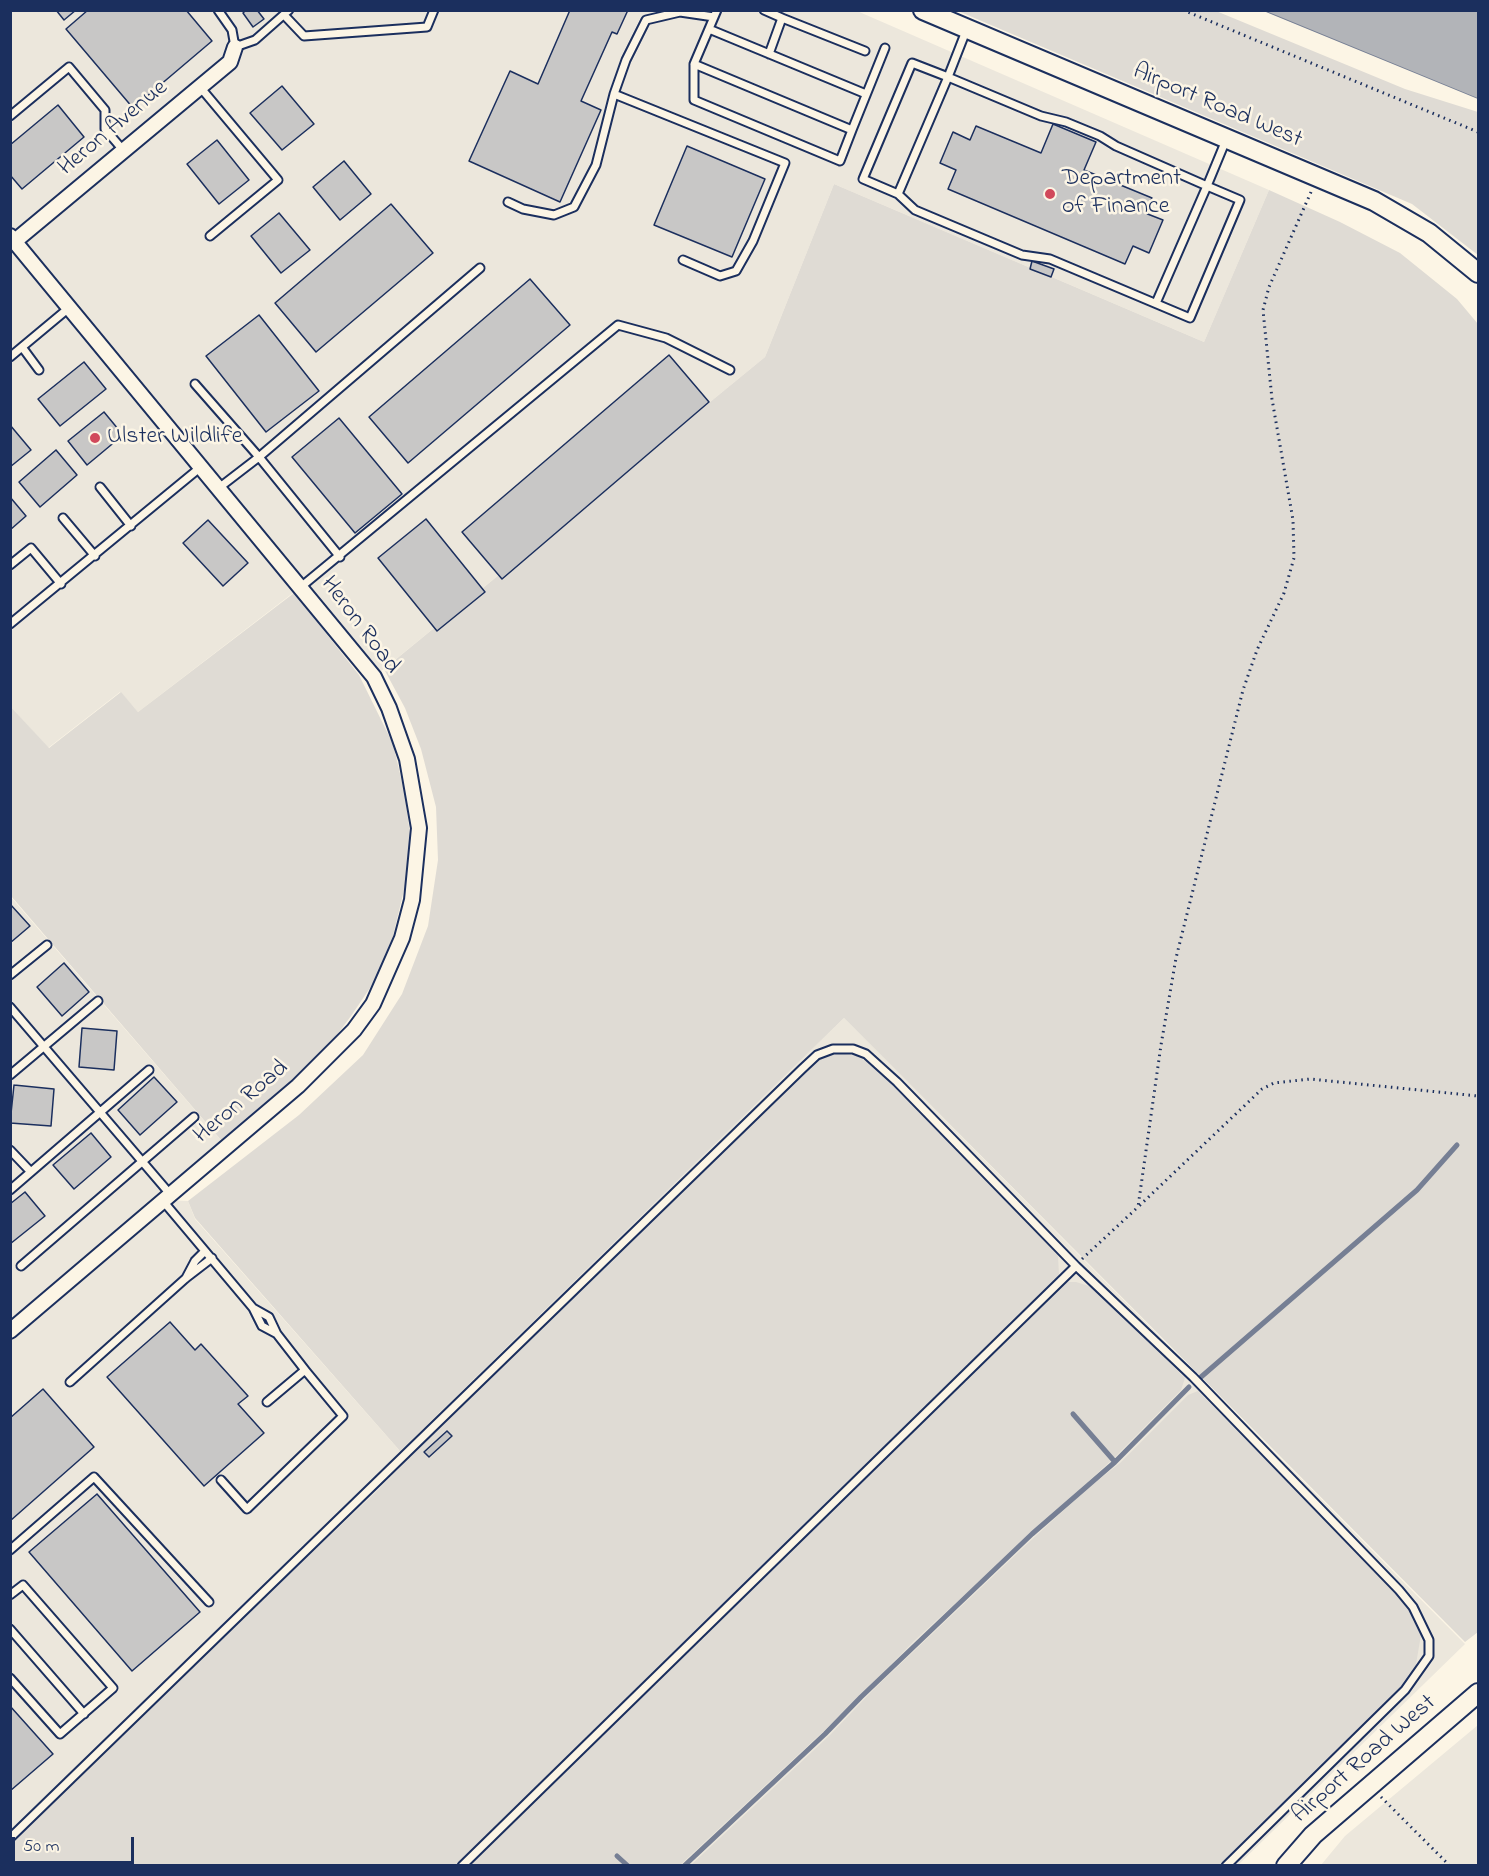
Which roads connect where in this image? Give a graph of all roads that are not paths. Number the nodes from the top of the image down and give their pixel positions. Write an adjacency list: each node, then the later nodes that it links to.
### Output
1 (218, 10): 10 (lane)
2 (434, 10): 5 (lane)
3 (764, 10): 7 (lane)
4 (923, 10): 9 (street, Airport Road West)
5 (286, 13): 10 (lane)
6 (715, 14): 8 (lane); 17 (lane)
7 (782, 18): 12 (lane); 13 (lane)
8 (709, 29): 13 (lane); 14 (lane)
9 (967, 29): 15 (lane); 21 (street, Airport Road West)
10 (235, 47): 16 (street, Heron Avenue)
11 (885, 48): 18 (lane)
12 (865, 51)
13 (769, 54): 18 (lane)
14 (694, 64): 20 (lane); 20 (lane)
15 (948, 77): 23 (lane); 24 (lane); 24 (lane)
16 (200, 87): 22 (street, Heron Avenue); 26 (lane)
17 (614, 94): 25 (lane); 28 (lane)
18 (866, 94): 20 (lane)
19 (10, 117): 22 (lane)
20 (852, 130)
21 (1227, 137): 23 (lane); 30 (street, Airport Road West)
22 (123, 150): 27 (street, Heron Avenue)
23 (1206, 186): 31 (lane); 31 (lane)
24 (898, 194): 31 (lane)
25 (508, 202)
26 (210, 236)
27 (13, 238): 32 (street, Heron Road)
28 (683, 260)
29 (480, 268): 38 (lane)
30 (1479, 273)
31 (1156, 303)
32 (70, 307): 33 (lane); 39 (street, Heron Road)
33 (22, 347): 34 (lane); 35 (lane)
34 (10, 357)
35 (39, 370)
36 (729, 370): 45 (lane)
37 (195, 384): 38 (lane)
38 (259, 457): 41 (lane); 45 (lane)
39 (202, 466): 41 (street, Heron Road); 43 (lane)
40 (100, 487): 43 (lane)
41 (220, 487): 48 (street, Heron Road)
42 (63, 518): 44 (lane)
43 (131, 526): 44 (lane)
44 (95, 556): 47 (lane)
45 (340, 557): 48 (lane)
46 (10, 565): 47 (lane)
47 (61, 584): 49 (lane)
48 (302, 586): 63 (street, Heron Road)
49 (10, 624)
50 (47, 945): 51 (lane)
51 (10, 975)
52 (98, 1001): 54 (lane)
53 (10, 1007): 54 (lane)
54 (44, 1046): 56 (lane); 57 (lane)
55 (149, 1070): 57 (lane)
56 (10, 1075)
57 (100, 1112): 60 (lane); 61 (lane)
58 (194, 1117): 60 (lane)
59 (10, 1150): 61 (lane)
60 (142, 1161): 63 (lane); 66 (lane)
61 (31, 1172): 62 (lane)
62 (10, 1190)
63 (166, 1197): 64 (lane); 69 (street, Heron Road)
64 (206, 1251): 65 (lane); 68 (lane)
65 (212, 1258): 68 (lane); 70 (lane)
66 (21, 1266)
67 (1076, 1266): 81 (lane); 82 (lane); 83 (lane)
68 (186, 1278): 71 (lane)
69 (10, 1332)
70 (305, 1370): 72 (lane); 73 (lane)
71 (70, 1382)
72 (267, 1402)
73 (221, 1480)
74 (10, 1550): 76 (lane)
75 (10, 1595): 80 (lane)
76 (209, 1602)
77 (10, 1629): 80 (lane)
78 (10, 1678): 80 (lane)
79 (1479, 1693): 84 (street, Airport Road West)
80 (84, 1714)
81 (10, 1838)
82 (462, 1866)
83 (1226, 1866)
84 (1286, 1866)

